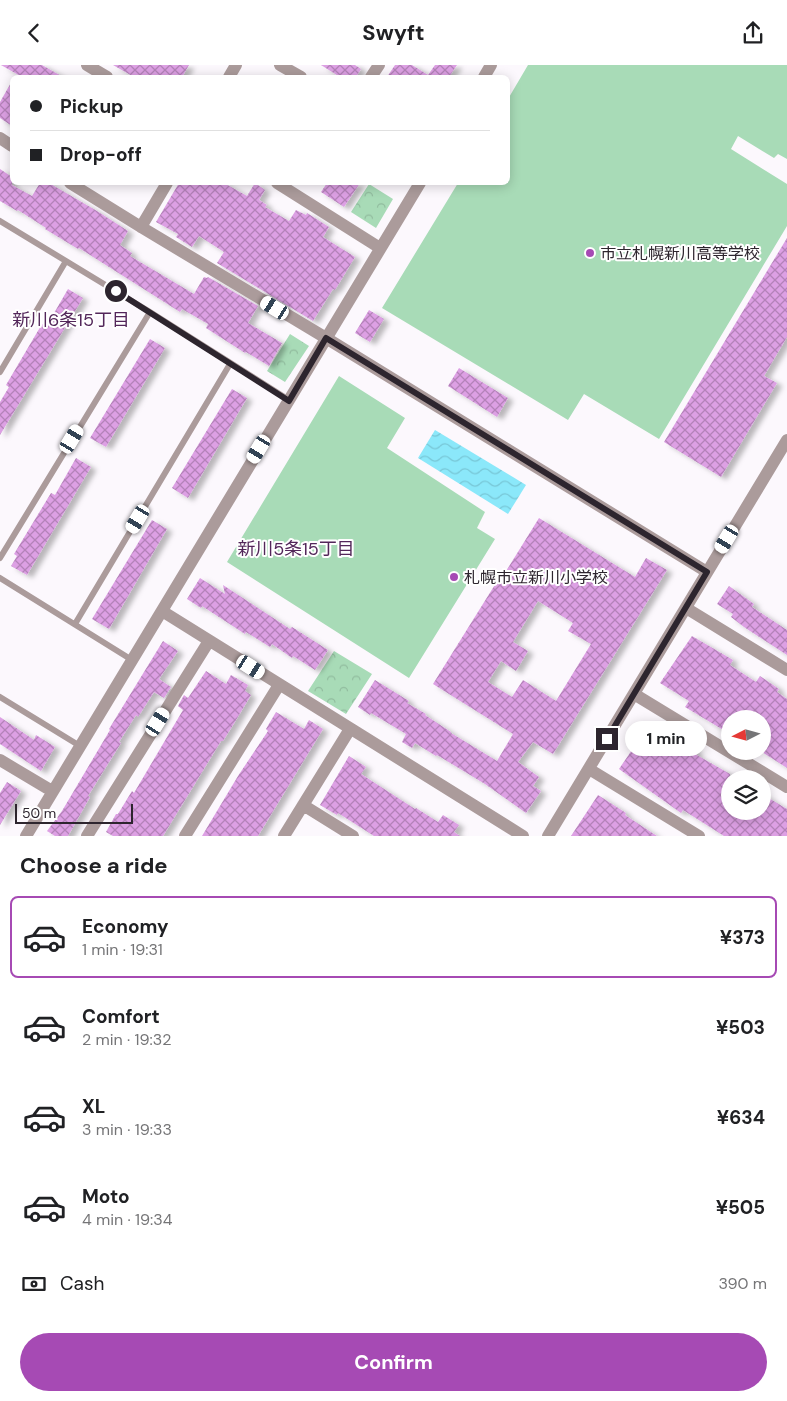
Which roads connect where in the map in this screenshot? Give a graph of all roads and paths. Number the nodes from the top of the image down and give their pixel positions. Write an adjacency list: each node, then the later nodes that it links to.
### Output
1 (87, 65): 3 (street)
2 (280, 65): 4 (street)
3 (104, 75)
4 (298, 75)
5 (73, 185): 10 (street)
6 (166, 185): 10 (street)
7 (280, 185): 11 (street)
8 (419, 185): 11 (street)
9 (0, 221): 12 (lane)
10 (141, 227): 14 (street)
11 (380, 248): 14 (street)
12 (66, 261): 13 (lane); 16 (lane)
13 (150, 312): 15 (lane); 19 (lane)
14 (326, 338): 17 (street); 20 (street)
15 (230, 364): 17 (lane); 24 (lane)
16 (0, 372)
17 (289, 401): 23 (street)
18 (787, 440): 20 (street)
19 (0, 558)
20 (707, 572): 22 (street)
21 (0, 578): 24 (lane)
22 (686, 608): 27 (street); 29 (street)
23 (162, 611): 25 (street); 26 (street)
24 (75, 624): 26 (lane)
25 (208, 641): 28 (street); 39 (street)
26 (132, 660): 32 (street)
27 (787, 670)
28 (279, 685): 31 (street); 40 (street)
29 (634, 694): 34 (street); 35 (street)
30 (0, 697): 32 (lane)
31 (350, 729): 37 (street); 43 (street)
32 (80, 746): 36 (street)
33 (0, 759): 36 (street)
34 (588, 769): 44 (street); 45 (street)
35 (787, 787)
36 (52, 791): 38 (street)
37 (303, 805): 41 (street); 42 (street)
38 (26, 836)
39 (88, 836)
40 (185, 836)
41 (284, 836)
42 (353, 836)
43 (523, 836)
44 (548, 836)
45 (699, 836)

